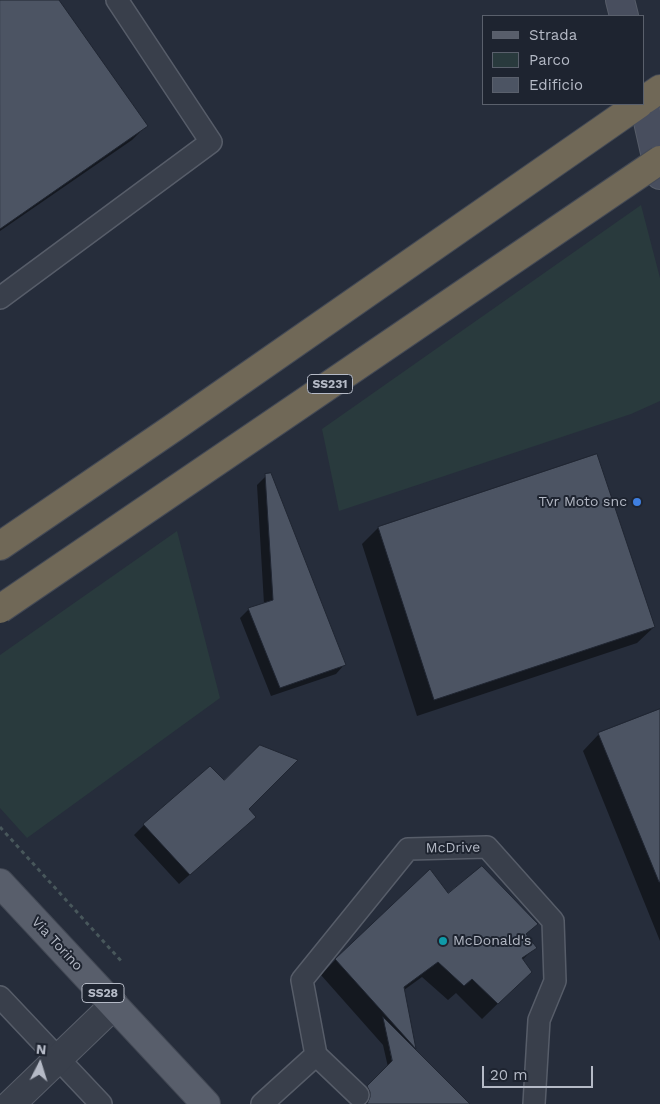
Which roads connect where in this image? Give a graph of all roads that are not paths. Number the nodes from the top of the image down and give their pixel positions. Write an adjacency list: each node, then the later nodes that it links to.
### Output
1 (117, 0): 10 (lane)
2 (620, 0): 3 (street)
3 (624, 15)
4 (660, 89): 5 (highway)
5 (645, 101)
6 (638, 105): 11 (highway)
7 (645, 105): 9 (street)
8 (660, 160): 12 (highway, SS231, bridge)
9 (660, 175)
10 (0, 298)
11 (0, 546)
12 (0, 609)
13 (0, 883): 15 (main road, Via Torino / SS28)
14 (0, 997): 17 (lane)
15 (114, 1005): 17 (street); 21 (main road, Via Torino / SS28)
16 (316, 1054): 18 (lane); 22 (lane); 23 (lane, McDrive)
17 (59, 1059): 19 (street); 20 (lane)
18 (358, 1095)
19 (11, 1104)
20 (101, 1104)
21 (206, 1104)
22 (262, 1104)
23 (534, 1104)

